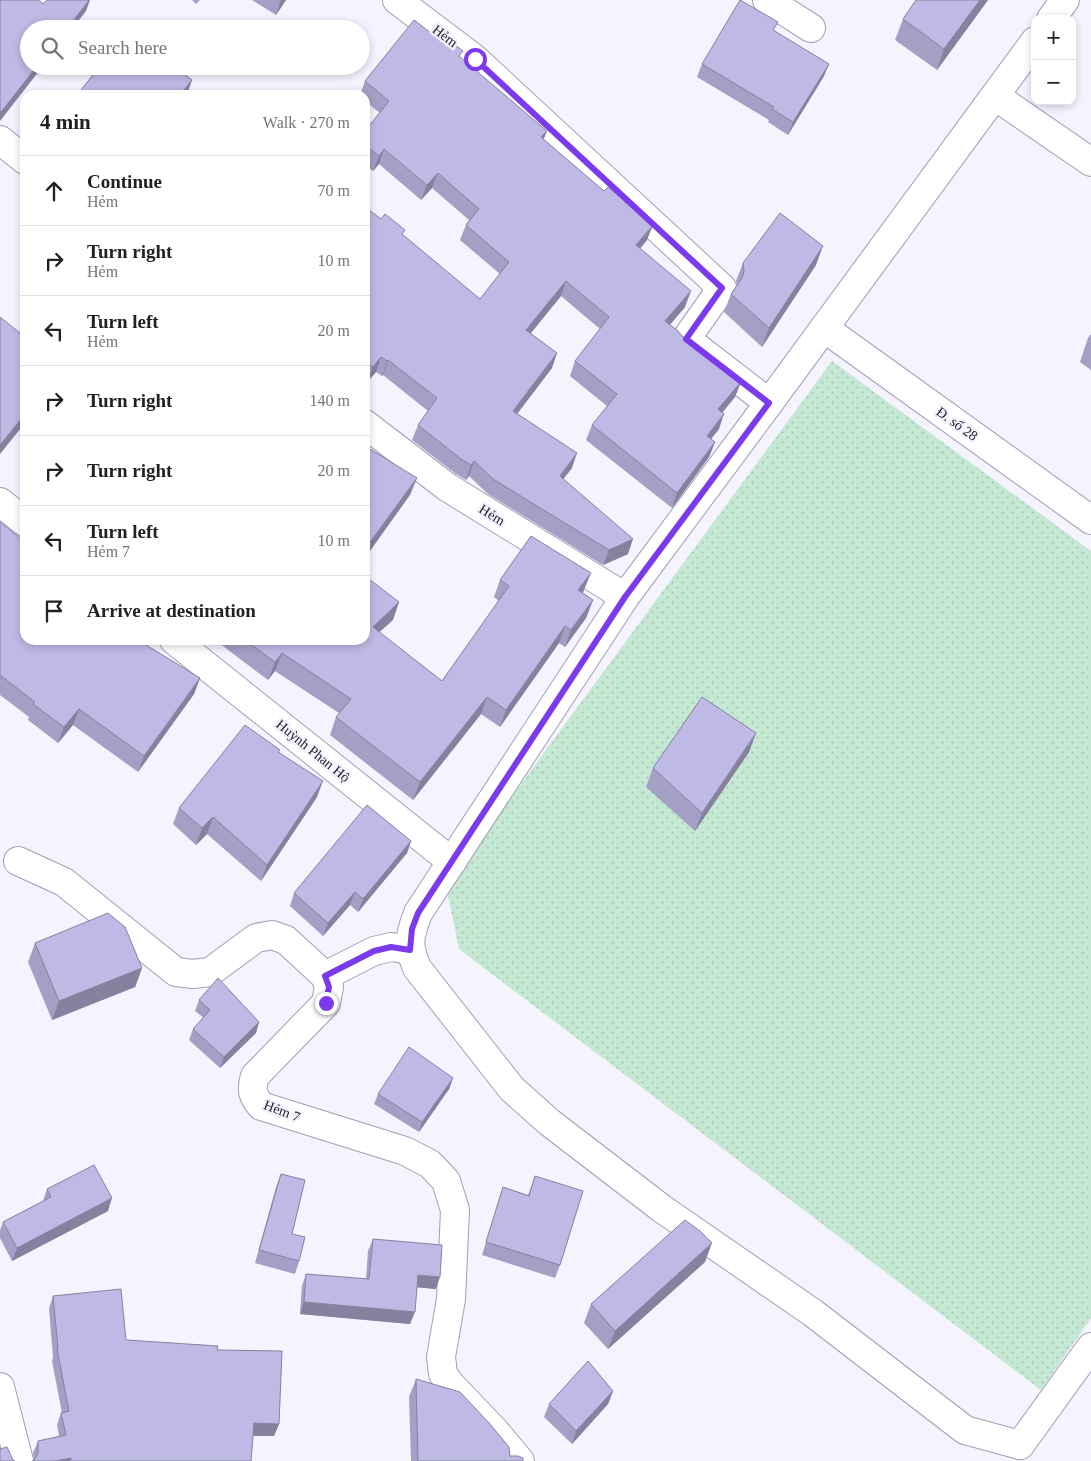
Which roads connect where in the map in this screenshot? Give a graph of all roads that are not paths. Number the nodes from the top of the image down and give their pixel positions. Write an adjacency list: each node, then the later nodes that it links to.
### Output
1 (397, 0): 12 (street, Hẻm)
2 (767, 0): 5 (street)
3 (1065, 0): 4 (street)
4 (1054, 15)
5 (811, 28)
6 (1031, 46): 7 (street)
7 (995, 96): 10 (street); 11 (street)
8 (0, 140): 9 (street)
9 (20, 156)
10 (1091, 162)
11 (824, 328): 12 (street); 16 (street, Đ. số 28)
12 (769, 403): 17 (street)
13 (370, 428): 17 (street, Hẻm)
14 (0, 502): 15 (street)
15 (20, 518)
16 (1091, 520)
17 (625, 597): 20 (street)
18 (180, 645): 20 (street, Huỳnh Phan Hộ)
19 (18, 861): 22 (street)
20 (452, 862): 21 (street)
21 (410, 950): 22 (street); 25 (street)
22 (325, 976): 27 (street, Hẻm 7)
23 (1091, 1347): 25 (street)
24 (0, 1387): 26 (street)
25 (1028, 1453)
26 (19, 1461)
27 (520, 1461)

